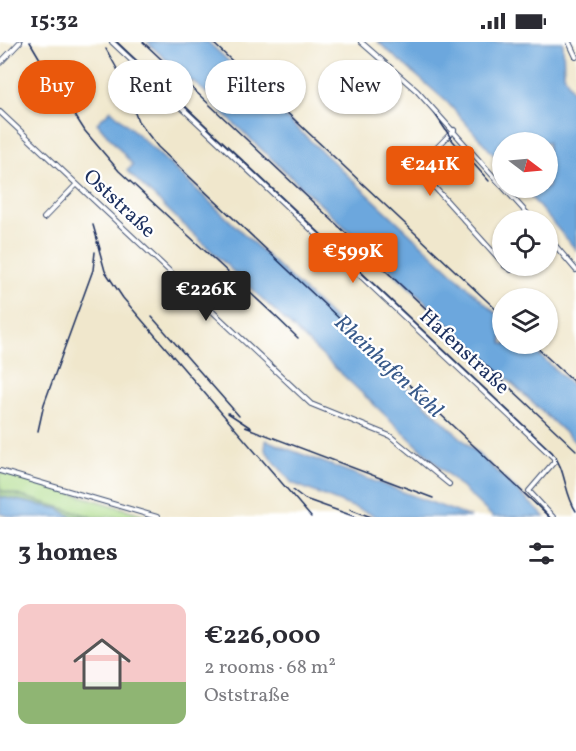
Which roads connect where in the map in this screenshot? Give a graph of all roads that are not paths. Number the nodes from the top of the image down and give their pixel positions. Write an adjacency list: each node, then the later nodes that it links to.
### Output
1 (20, 42): 6 (street)
2 (112, 42): 20 (street, Hafenstraße)
3 (361, 42): 8 (street)
4 (569, 42): 5 (street)
5 (576, 57)
6 (0, 63)
7 (0, 112): 10 (street, Oststraße)
8 (454, 130): 9 (street); 15 (street)
9 (492, 174)
10 (76, 185): 13 (street); 18 (street, Oststraße)
11 (513, 198): 12 (street)
12 (524, 210)
13 (44, 218)
14 (558, 249): 16 (street)
15 (492, 251)
16 (576, 270)
17 (0, 471): 19 (street)
18 (449, 484)
19 (157, 517)
20 (553, 517)

